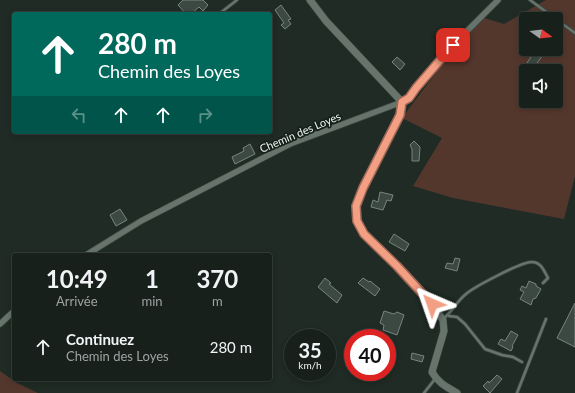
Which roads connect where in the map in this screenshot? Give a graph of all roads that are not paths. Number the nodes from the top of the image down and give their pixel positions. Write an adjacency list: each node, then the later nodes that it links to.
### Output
1 (237, 0): 5 (lane)
2 (310, 0): 7 (street)
3 (498, 0): 7 (street, Chemin des Loyes)
4 (530, 0): 6 (lane)
5 (222, 12)
6 (575, 33)
7 (402, 102): 8 (street, Chemin des Loyes); 11 (street)
8 (89, 253)
9 (542, 283): 11 (lane)
10 (12, 313): 13 (street)
11 (446, 318): 14 (lane); 15 (street)
12 (546, 318): 18 (lane)
13 (0, 324)
14 (522, 362)
15 (436, 379): 16 (street); 17 (lane)
16 (453, 392)
17 (424, 393)
18 (517, 393)

